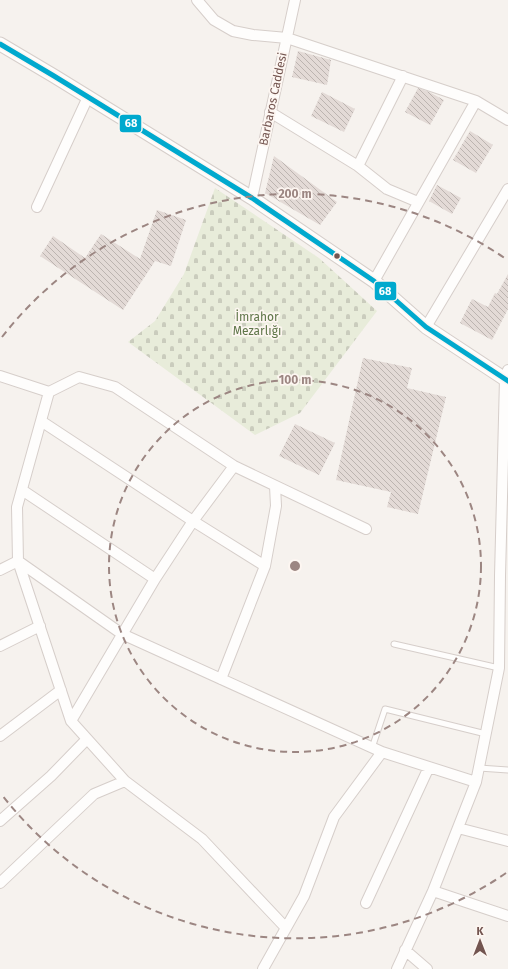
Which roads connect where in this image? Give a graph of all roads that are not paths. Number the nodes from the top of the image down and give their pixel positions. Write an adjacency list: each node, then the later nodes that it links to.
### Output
1 (295, 0): 3 (street, Barbaros Caddesi)
2 (200, 1): 3 (street)
3 (287, 38): 5 (street); 8 (street, Barbaros Caddesi)
4 (0, 44): 6 (street)
5 (403, 76): 7 (street); 10 (street)
6 (88, 97): 12 (street); 14 (street)
7 (476, 100): 9 (street); 13 (street)
8 (270, 112): 10 (street); 12 (street, Barbaros Caddesi)
9 (508, 120)
10 (358, 166): 13 (street)
11 (508, 189): 16 (street)
12 (252, 198): 15 (street)
13 (418, 202): 15 (street)
14 (38, 207)
15 (374, 281): 16 (street)
16 (426, 327): 18 (street)
17 (0, 376): 19 (street)
18 (507, 377): 34 (street)
19 (49, 392): 20 (street); 21 (street)
20 (41, 421): 23 (street); 24 (street)
21 (234, 466): 22 (street); 24 (street)
22 (275, 486): 25 (street); 27 (street)
23 (22, 490): 26 (street); 29 (street)
24 (193, 521): 27 (street); 29 (street)
25 (366, 529)
26 (18, 561): 28 (street); 30 (street); 31 (street)
27 (265, 566): 35 (street)
28 (0, 570)
29 (155, 579): 31 (street)
30 (40, 626): 33 (street); 36 (street)
31 (122, 634): 35 (street); 37 (street)
32 (394, 644): 34 (lane)
33 (0, 646)
34 (499, 668): 38 (street)
35 (221, 678): 41 (street)
36 (61, 690): 37 (street); 39 (street)
37 (71, 721): 40 (street)
38 (486, 734): 41 (lane); 44 (street)
39 (0, 736)
40 (87, 739): 46 (street); 48 (street)
41 (372, 748): 42 (street)
42 (382, 752): 43 (street); 55 (street)
43 (429, 767): 47 (street); 53 (street)
44 (479, 768): 45 (lane); 47 (street)
45 (508, 770)
46 (125, 781): 51 (street); 55 (street)
47 (476, 782): 49 (street)
48 (0, 822)
49 (458, 828): 50 (street); 52 (street)
50 (508, 841)
51 (0, 883)
52 (433, 891): 54 (street); 56 (street)
53 (366, 902)
54 (508, 916)
55 (286, 928): 57 (street)
56 (405, 950): 58 (street); 59 (street)
57 (263, 969)
58 (397, 969)
59 (427, 969)

